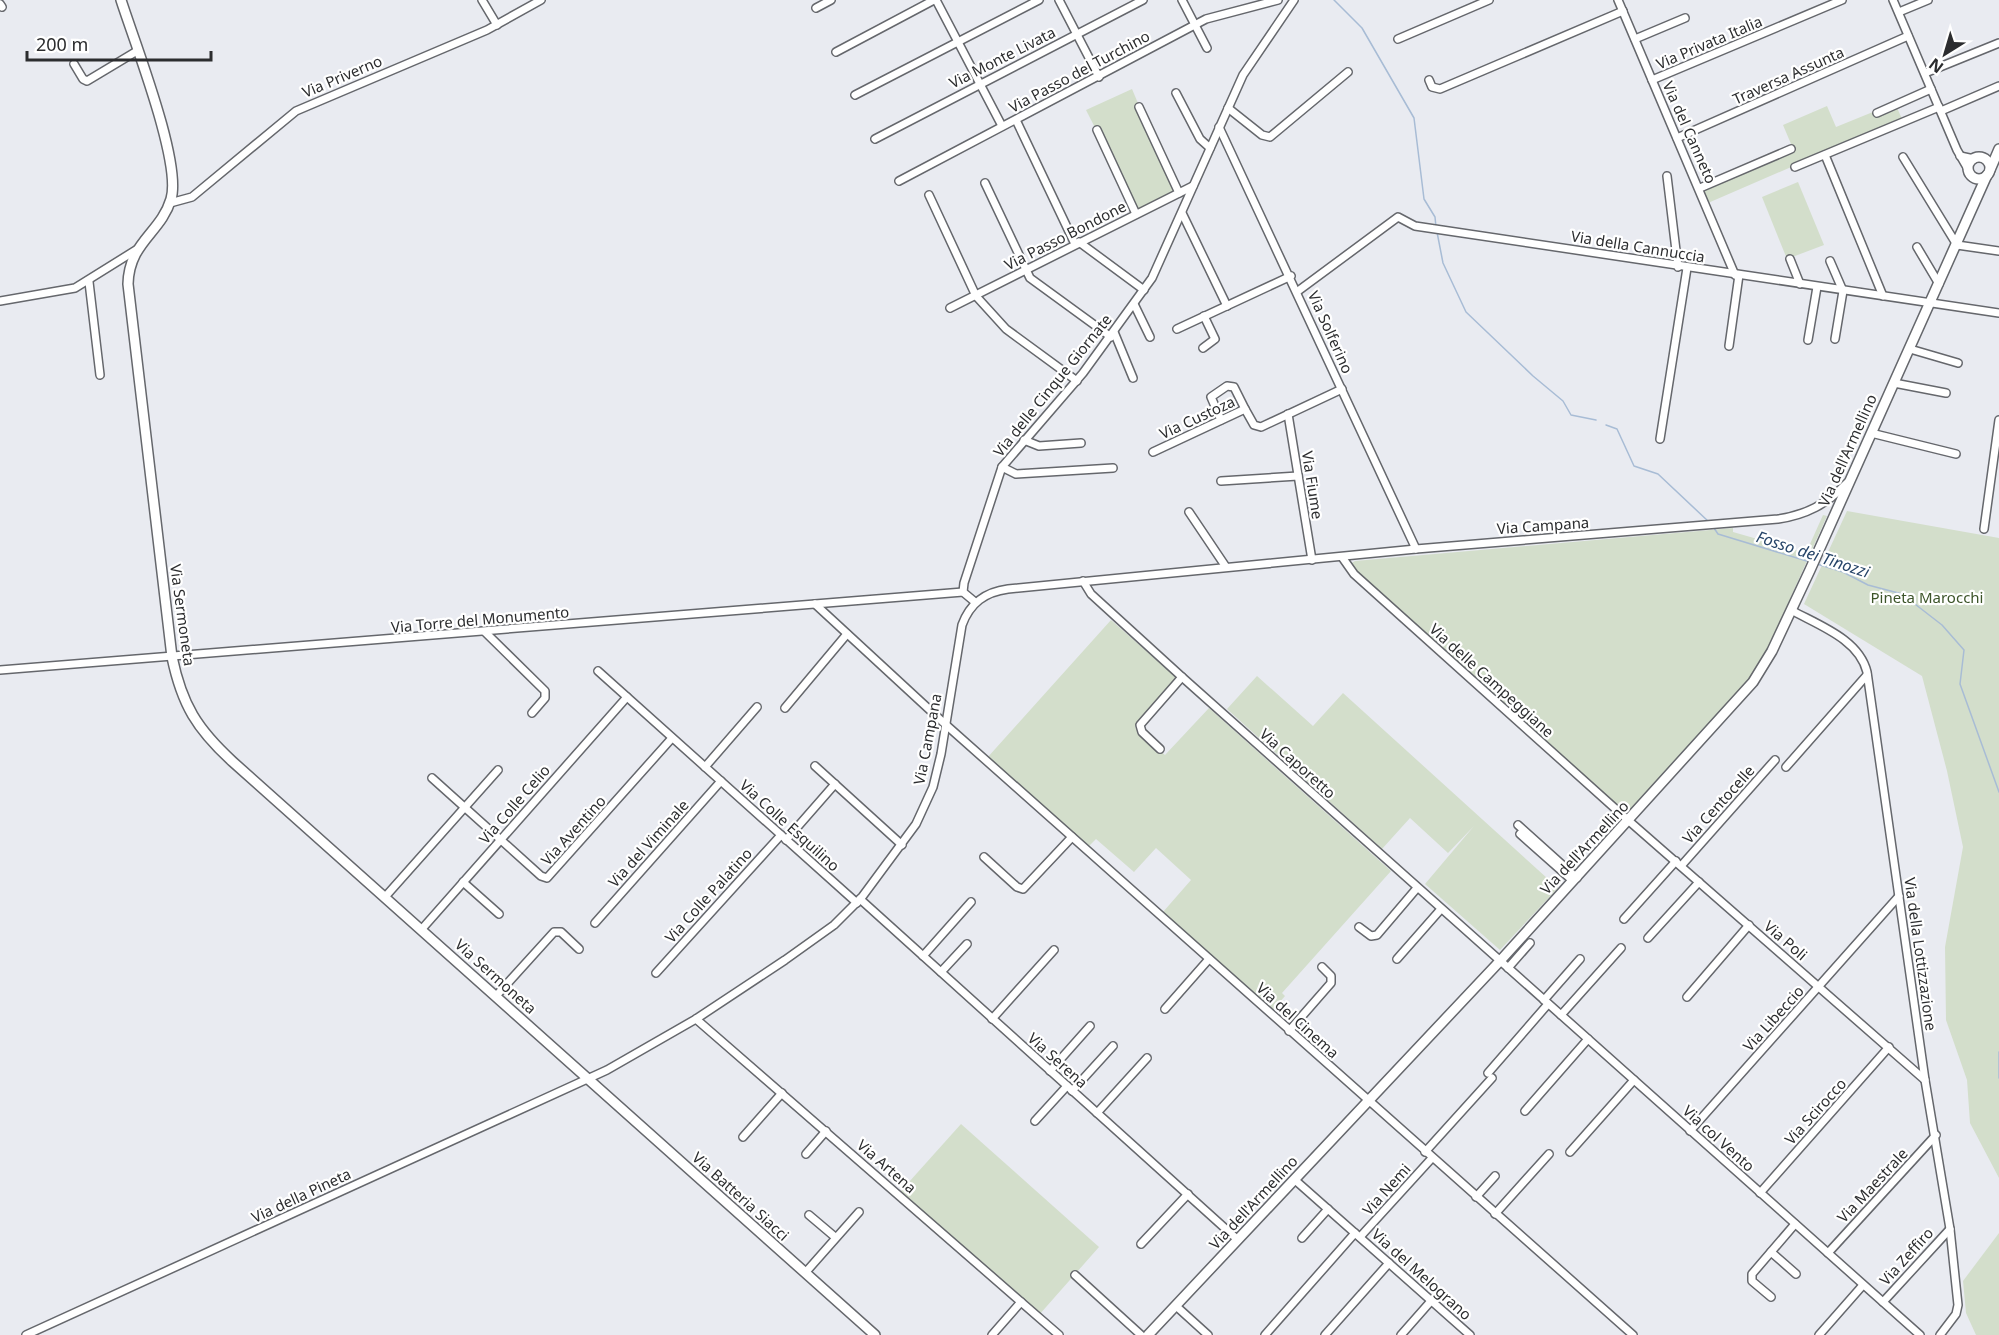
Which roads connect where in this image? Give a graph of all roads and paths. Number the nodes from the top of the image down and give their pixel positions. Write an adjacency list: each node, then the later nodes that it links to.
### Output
1 (121, 0): 31 (street)
2 (482, 0): 22 (street)
3 (542, 0): 22 (street, Via Priverno)
4 (831, 0): 18 (street)
5 (935, 0): 28 (street); 32 (street)
6 (1039, 0): 28 (street)
7 (1059, 0): 24 (street)
8 (1143, 0): 24 (street, Via Monte Livata)
9 (1182, 0): 23 (street)
10 (1278, 0): 17 (street, Via Passo del Turchino)
11 (1294, 0): 45 (street, Via delle Cinque Giornate)
12 (1489, 0): 26 (street)
13 (1620, 0): 19 (street, Via del Canneto)
14 (1842, 0): 37 (street, Via Privata Italia)
15 (1893, 0): 20 (street)
16 (1928, 0): 20 (street)
17 (1249, 3): 23 (street, Via Passo del Turchino)
18 (816, 8)
19 (1623, 11): 27 (street, Via del Canneto); 38 (street)
20 (1899, 12): 25 (street)
21 (1685, 18): 27 (street)
22 (497, 25): 71 (street, Via Priverno)
23 (1195, 25): 30 (street); 36 (street, Via Passo del Turchino)
24 (1077, 34): 36 (street); 39 (street, Via Monte Livata)
25 (1908, 36): 35 (street); 52 (street, Traversa Assunta)
26 (1398, 39)
27 (1635, 39): 37 (street, Via del Canneto)
28 (957, 42): 39 (street); 43 (street)
29 (1999, 43): 35 (street)
30 (1207, 48)
31 (137, 51): 33 (street); 71 (street)
32 (836, 52)
33 (74, 64)
34 (1348, 72): 45 (street)
35 (1925, 74): 41 (street)
36 (1099, 77): 48 (street, Via Passo del Turchino)
37 (1652, 80): 52 (street, Via del Canneto)
38 (1429, 81)
39 (979, 84): 49 (street); 53 (street, Via Monte Livata)
40 (1999, 86): 46 (street)
41 (1931, 89): 46 (street); 47 (street)
42 (1176, 93): 55 (street)
43 (855, 95)
44 (1139, 107): 69 (street)
45 (1228, 108): 50 (street, Via delle Cinque Giornate)
46 (1940, 109): 57 (street); 58 (street)
47 (1877, 112)
48 (1016, 120): 49 (street, Via Passo del Turchino); 75 (street)
49 (1002, 126): 65 (street, Via Passo del Turchino)
50 (1220, 127): 55 (street, Via delle Cinque Giornate); 86 (street, Via Solferino)
51 (1097, 130): 74 (street)
52 (1677, 138): 68 (street, Via del Canneto)
53 (875, 139)
54 (1999, 147): 60 (street); 63 (street, Via dell'Armellino)
55 (1210, 148): 67 (street, Via delle Cinque Giornate)
56 (1791, 149): 68 (street)
57 (1825, 155): 61 (street); 95 (street)
58 (1960, 156): 60 (street); 62 (street)
59 (1903, 157): 76 (street)
60 (1977, 158): 62 (street); 63 (street)
61 (1795, 167)
62 (1969, 171): 63 (street); 72 (street)
63 (1988, 174): 72 (street, Via dell'Armellino)
64 (1667, 176): 82 (street)
65 (898, 181)
66 (985, 183): 84 (street)
67 (1193, 186): 69 (street, Via Passo Bondone); 73 (street, Via delle Cinque Giornate)
68 (1700, 188): 85 (street, Via del Canneto)
69 (1179, 193): 74 (street, Via Passo Bondone)
70 (929, 195): 94 (street)
71 (170, 203): 78 (street, Via Sermoneta)
72 (1973, 204): 76 (street, Via dell'Armellino)
73 (1182, 213): 91 (street, Via delle Cinque Giornate); 99 (street)
74 (1136, 214): 75 (street, Via Passo Bondone)
75 (1077, 243): 84 (street, Via Passo Bondone); 91 (street)
76 (1957, 245): 79 (street); 89 (street, Via dell'Armellino)
77 (1917, 247): 89 (street)
78 (136, 250): 87 (street); 146 (street, Via Sermoneta)
79 (1999, 251)
80 (1790, 259): 88 (street)
81 (1830, 261): 93 (street)
82 (1678, 267): 83 (street, Via della Cannuccia); 92 (street, Via della Cannuccia)
83 (1687, 268): 85 (street, Via della Cannuccia); 123 (street)
84 (1025, 270): 94 (street, Via Passo Bondone); 104 (street)
85 (1737, 275): 88 (street, Via della Cannuccia); 108 (street)
86 (1291, 276): 92 (street, Via Solferino); 99 (street)
87 (89, 282): 96 (street); 112 (street)
88 (1800, 284): 90 (street, Via della Cannuccia)
89 (1939, 284): 97 (street, Via dell'Armellino)
90 (1817, 287): 93 (street, Via della Cannuccia); 107 (street)
91 (1144, 290): 98 (street, Via delle Cinque Giornate)
92 (1298, 291): 116 (street, Via Solferino)
93 (1843, 291): 95 (street, Via della Cannuccia); 106 (street)
94 (975, 296): 100 (street, Via Passo Bondone); 114 (street)
95 (1883, 296): 97 (street, Via della Cannuccia)
96 (0, 301)
97 (1930, 303): 101 (street, Via della Cannuccia); 110 (street, Via dell'Armellino)
98 (1134, 304): 104 (street, Via delle Cinque Giornate); 105 (street)
99 (1227, 306): 102 (street)
100 (950, 308)
101 (1999, 313)
102 (1204, 316): 103 (street); 109 (street)
103 (1177, 329)
104 (1113, 334): 113 (street); 114 (street, Via delle Cinque Giornate)
105 (1150, 337)
106 (1835, 339)
107 (1808, 340)
108 (1729, 346)
109 (1203, 348)
110 (1910, 349): 111 (street); 115 (street, Via dell'Armellino)
111 (1958, 363)
112 (100, 375)
113 (1133, 378)
114 (1077, 381): 124 (street, Via delle Cinque Giornate)
115 (1894, 383): 117 (street); 122 (street, Via dell'Armellino)
116 (1342, 389): 119 (street, Via Custoza); 135 (street, Via Solferino)
117 (1946, 393)
118 (1245, 409): 119 (street, Via Custoza); 120 (street, Via Custoza); 120 (street)
119 (1288, 414): 130 (street, Via Fiume)
120 (1221, 420): 126 (street, Via Custoza)
121 (1999, 420): 134 (street)
122 (1871, 433): 127 (street); 131 (street, Via dell'Armellino)
123 (1660, 439)
124 (1024, 440): 125 (street); 128 (street, Via delle Cinque Giornate)
125 (1081, 443)
126 (1153, 452)
127 (1956, 454)
128 (1002, 467): 129 (street); 140 (street, Via delle Cinque Giornate)
129 (1113, 468)
130 (1298, 476): 132 (street); 137 (street, Via Fiume)
131 (1851, 480): 135 (street, Via Campana); 143 (street, Via dell'Armellino)
132 (1221, 481)
133 (1189, 513): 138 (street)
134 (1984, 530)
135 (1416, 549): 136 (street, Via Campana)
136 (1342, 557): 137 (street, Via Campana); 167 (street, Via delle Campeggiane)
137 (1312, 560): 138 (street, Via Campana)
138 (1226, 567): 139 (street, Via Campana)
139 (1083, 581): 141 (street, Via Campana); 150 (street, Via Caporetto)
140 (963, 592): 141 (street); 142 (street, Via Torre del Monumento)
141 (975, 602): 155 (street, Via Campana)
142 (815, 604): 144 (street, Via Torre del Monumento); 145 (street, Via del Cinema)
143 (1791, 610): 149 (street, Via della Lottizzazione); 167 (street, Via dell'Armellino)
144 (485, 632): 146 (street, Via Torre del Monumento); 154 (street)
145 (847, 634): 153 (street); 155 (street, Via del Cinema)
146 (172, 657): 147 (street, Via Torre del Monumento); 181 (street, Via Sermoneta)
147 (0, 670)
148 (598, 671): 151 (street, Via Colle Esquilino)
149 (1867, 675): 161 (street); 180 (street, Via della Lottizzazione)
150 (1182, 677): 157 (street); 179 (street, Via Caporetto)
151 (627, 697): 156 (street, Via Colle Esquilino); 172 (street, Via Colle Celio)
152 (757, 707): 160 (street)
153 (785, 708)
154 (532, 713)
155 (945, 724): 170 (street, Via del Cinema); 173 (street, Via Campana)
156 (672, 738): 160 (street, Via Colle Esquilino); 172 (street, Via Aventino)
157 (1160, 749)
158 (1775, 760): 175 (street, Via Centocelle)
159 (815, 766): 165 (street)
160 (705, 767): 164 (street, Via Colle Esquilino)
161 (1786, 767)
162 (498, 770): 166 (street)
163 (432, 778): 166 (street, Via Aventino)
164 (721, 781): 171 (street, Via Colle Esquilino); 187 (street, Via del Viminale)
165 (835, 784): 171 (street, Via Colle Palatino); 173 (street)
166 (465, 808): 172 (street, Via Aventino); 181 (street)
167 (1629, 821): 175 (street, Via Poli); 176 (street, Via dell'Armellino)
168 (1518, 825): 176 (street)
169 (1520, 834): 176 (street)
170 (1072, 837): 174 (street); 198 (street, Via del Cinema)
171 (783, 838): 182 (street, Via Colle Esquilino); 205 (street, Via Colle Palatino)
172 (501, 840): 177 (street, Via Colle Celio)
173 (902, 845): 182 (street, Via Campana)
174 (984, 857)
175 (1678, 863): 178 (street, Via Poli); 186 (street, Via Centocelle)
176 (1575, 879): 201 (street, Via dell'Armellino)
177 (463, 882): 185 (street); 190 (street, Via Colle Celio)
178 (1699, 882): 188 (street, Via Poli); 191 (street)
179 (1417, 888): 184 (street, Via Caporetto); 189 (street)
180 (1899, 896): 206 (street, Via Libeccio); 223 (street, Via della Lottizzazione)
181 (385, 897): 190 (street, Via Sermoneta)
182 (858, 902): 197 (street, Via Serena); 212 (street, Via Campana)
183 (971, 902): 197 (street)
184 (1441, 909): 199 (street); 201 (street, Via Caporetto)
185 (499, 914)
186 (1624, 919)
187 (595, 923)
188 (1749, 925): 206 (street, Via Poli); 208 (street)
189 (1359, 927)
190 (421, 930): 207 (street, Via Sermoneta)
191 (1648, 938)
192 (1530, 943): 203 (street)
193 (967, 944): 204 (street)
194 (1621, 948): 211 (street)
195 (579, 949): 207 (street)
196 (1054, 950): 213 (street)
197 (923, 956): 204 (street, Via Serena)
198 (1209, 959): 210 (street); 215 (street, Via del Cinema)
199 (1398, 959)
200 (1580, 959): 209 (street)
201 (1500, 961): 203 (street, Via col Vento); 226 (street, Via dell'Armellino)
202 (1322, 967): 215 (street)
203 (1508, 968): 209 (street, Via col Vento)
204 (941, 972): 213 (street, Via Serena)
205 (656, 973)
206 (1819, 986): 218 (street, Via Poli); 231 (street, Via Libeccio)
207 (496, 996): 221 (street, Via Sermoneta)
208 (1687, 997)
209 (1546, 1002): 211 (street, Via col Vento); 234 (street)
210 (1165, 1009)
211 (1561, 1015): 216 (street, Via col Vento)
212 (696, 1019): 221 (street, Via Campana); 225 (street, Via Artena)
213 (993, 1019): 220 (street, Via Serena)
214 (1090, 1026): 220 (street)
215 (1289, 1030): 226 (street, Via del Cinema)
216 (1588, 1039): 222 (street, Via col Vento); 227 (street)
217 (1113, 1046): 224 (street)
218 (1889, 1047): 223 (street, Via Poli); 241 (street, Via Scirocco)
219 (1147, 1058): 228 (street)
220 (1050, 1071): 224 (street, Via Serena)
221 (587, 1079): 258 (street, Via Batteria Siacci); 267 (street, Via della Pineta)
222 (1634, 1080): 231 (street, Via col Vento); 235 (street)
223 (1926, 1080): 232 (street, Via della Lottizzazione)
224 (1070, 1088): 228 (street, Via Serena); 229 (street)
225 (782, 1093): 230 (street, Via Artena); 233 (street)
226 (1368, 1101): 234 (street, Via del Cinema); 240 (street, Via dell'Armellino)
227 (1525, 1111)
228 (1097, 1113): 242 (street, Via Serena)
229 (1035, 1121)
230 (826, 1131): 236 (street); 264 (street, Via Artena)
231 (1690, 1131): 241 (street, Via col Vento)
232 (1936, 1135): 249 (street, Via della Lottizzazione); 256 (street, Via Maestrale)
233 (743, 1137)
234 (1425, 1152): 238 (street, Via del Cinema)
235 (1570, 1152)
236 (806, 1154)
237 (1549, 1154): 246 (street)
238 (1432, 1158): 243 (street, Via del Cinema); 250 (street, Via Nemi)
239 (1495, 1176): 243 (street)
240 (1295, 1180): 244 (street, Via del Melograno); 253 (street, Via dell'Armellino)
241 (1760, 1193): 248 (street, Via col Vento)
242 (1188, 1194): 253 (street, Via Serena); 254 (street)
243 (1476, 1197): 246 (street, Via del Cinema)
244 (1328, 1209): 250 (street, Via del Melograno); 252 (street)
245 (859, 1212): 251 (street)
246 (1495, 1214): 278 (street, Via del Cinema)
247 (809, 1215): 251 (street)
248 (1795, 1224): 255 (street); 256 (street, Via col Vento)
249 (1950, 1228): 265 (street, Via Zeffiro); 281 (street, Via della Lottizzazione)
250 (1358, 1235): 257 (street, Via del Melograno); 274 (street, Via del Melograno)
251 (835, 1237): 258 (street)
252 (1302, 1238)
253 (1238, 1240): 266 (street, Via dell'Armellino)
254 (1141, 1244)
255 (1771, 1252): 260 (street); 262 (street)
256 (1828, 1253): 261 (street, Via col Vento)
257 (1389, 1263): 263 (street, Via del Melograno); 275 (street)
258 (805, 1273): 268 (street, Via Batteria Siacci)
259 (1075, 1275): 271 (street)
260 (1796, 1275)
261 (1863, 1285): 265 (street, Via col Vento); 279 (street)
262 (1771, 1297)
263 (1431, 1301): 276 (street); 277 (street, Via del Melograno)
264 (1021, 1302): 269 (street); 270 (street, Via Artena)
265 (1883, 1302): 280 (street, Via col Vento)
266 (1176, 1306): 272 (street, Via dell'Armellino); 273 (street)
267 (26, 1335)
268 (875, 1335)
269 (992, 1335)
270 (1059, 1335)
271 (1141, 1335)
272 (1148, 1335)
273 (1208, 1335)
274 (1265, 1335)
275 (1325, 1335)
276 (1401, 1335)
277 (1470, 1335)
278 (1633, 1335)
279 (1820, 1335)
280 (1920, 1335)
281 (1940, 1335)

